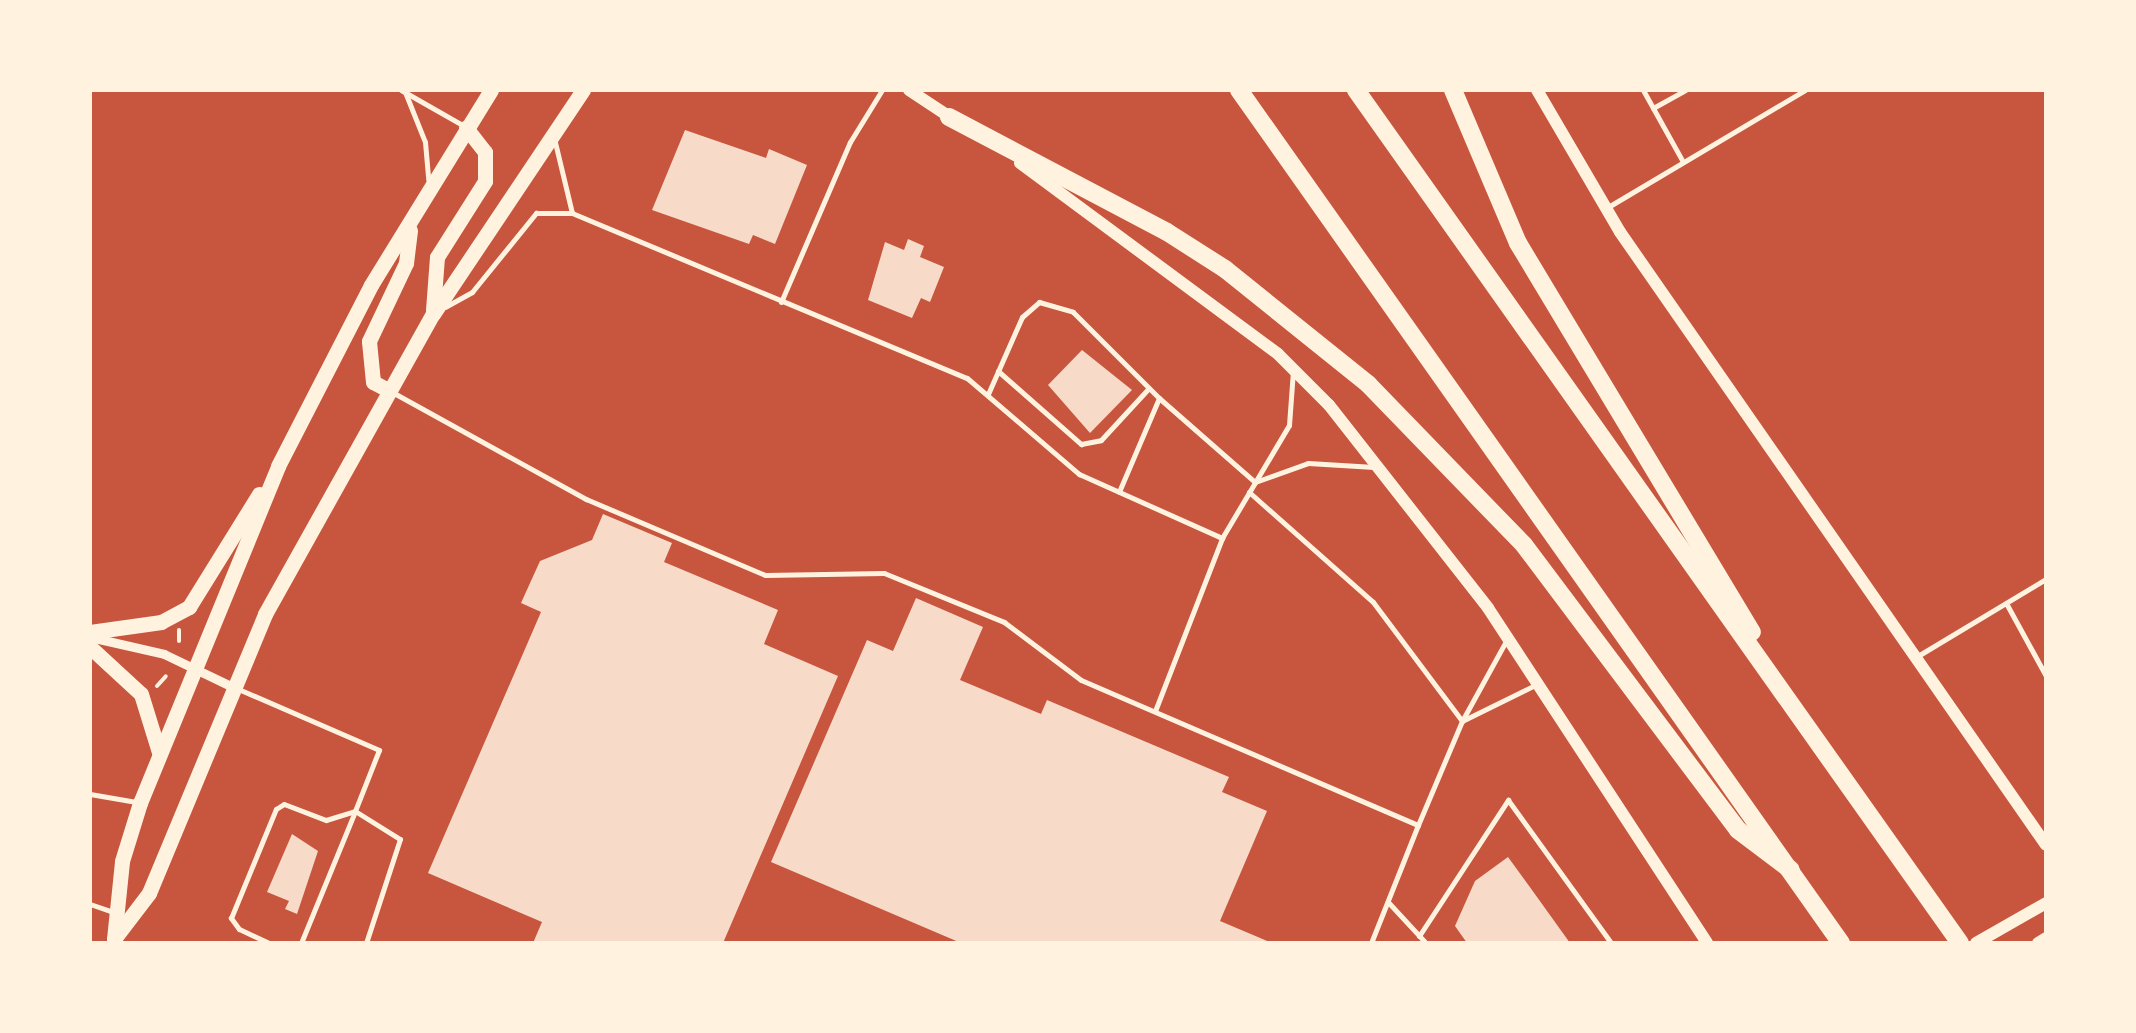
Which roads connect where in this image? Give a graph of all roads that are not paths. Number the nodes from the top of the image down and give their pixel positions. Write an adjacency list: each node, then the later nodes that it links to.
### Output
1 (491, 90): 15 (main road)
2 (583, 90): 16 (main road)
3 (882, 90): 22 (lane)
4 (909, 90): 14 (main road)
5 (1239, 90): 55 (highway)
6 (1356, 90): 46 (highway)
7 (1453, 90): 46 (highway)
8 (1538, 90): 19 (main road)
9 (1643, 90): 13 (lane)
10 (1685, 90): 13 (lane)
11 (1805, 90): 17 (lane)
12 (403, 91): 15 (lane); 18 (lane)
13 (1653, 108): 17 (lane)
14 (949, 117): 24 (main road); 55 (highway)
15 (466, 128): 18 (main road); 23 (main road)
16 (554, 138): 20 (lane); 23 (main road)
17 (1683, 162): 19 (lane)
18 (426, 198): 21 (main road)
19 (1606, 208): 41 (main road)
20 (572, 213): 22 (lane); 23 (lane)
21 (410, 226): 27 (main road); 30 (main road)
22 (781, 302): 28 (lane)
23 (432, 314): 27 (main road)
24 (1293, 368): 31 (main road); 32 (lane)
25 (998, 371): 26 (lane); 26 (lane); 28 (lane)
26 (1149, 388): 29 (lane)
27 (390, 391): 45 (main road); 47 (lane)
28 (988, 394): 33 (lane)
29 (1159, 398): 32 (lane); 33 (lane)
30 (278, 466): 38 (main road); 42 (main road)
31 (1381, 468): 32 (lane); 39 (main road)
32 (1255, 482): 34 (lane)
33 (1119, 492): 35 (lane)
34 (1250, 492): 35 (lane); 48 (lane)
35 (1222, 538): 47 (lane)
36 (2046, 579): 37 (lane)
37 (2006, 603): 41 (lane); 43 (lane)
38 (90, 634): 42 (street)
39 (1507, 638): 44 (main road); 48 (lane)
40 (90, 647): 49 (main road)
41 (1914, 658): 54 (main road)
42 (195, 666): 45 (street); 49 (main road)
43 (2046, 676)
44 (1537, 684): 48 (lane); 69 (main road)
45 (233, 687): 52 (lane); 62 (main road)
46 (1782, 690): 71 (highway)
47 (1155, 711): 53 (lane)
48 (1462, 721): 53 (lane)
49 (159, 752): 51 (main road)
50 (90, 794): 51 (lane)
51 (140, 803): 59 (main road)
52 (356, 811): 63 (lane); 64 (lane); 65 (lane)
53 (1418, 825): 56 (lane)
54 (2046, 845)
55 (1790, 870): 70 (highway)
56 (1388, 902): 60 (lane); 66 (lane)
57 (90, 904): 59 (lane)
58 (2046, 904): 72 (main road)
59 (117, 914): 62 (main road)
60 (1419, 936): 67 (lane); 68 (lane)
61 (2046, 938): 73 (main road)
62 (113, 941)
63 (269, 943)
64 (301, 943)
65 (366, 943)
66 (1371, 943)
67 (1426, 943)
68 (1611, 943)
69 (1707, 943)
70 (1841, 943)
71 (1960, 943)
72 (1976, 943)
73 (2038, 943)

